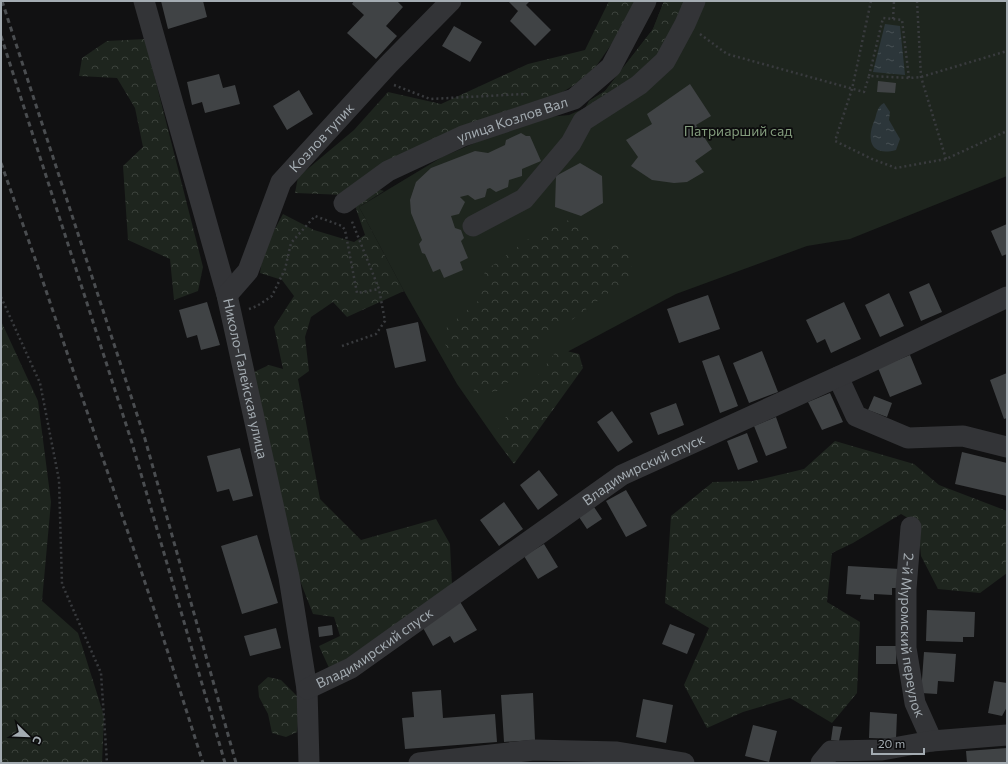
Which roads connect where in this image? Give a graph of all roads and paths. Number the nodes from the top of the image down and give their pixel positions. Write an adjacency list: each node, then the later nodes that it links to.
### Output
1 (144, 1): 24 (street, Николо-Галейская улица)
2 (451, 1): 14 (street, Козлов тупик)
3 (646, 1): 19 (street, улица Козлов Вал)
4 (695, 1): 9 (street)
5 (871, 1): 15 (path)
6 (894, 1): 8 (path)
7 (917, 1): 12 (path)
8 (893, 19): 11 (path); 13 (path)
9 (685, 24): 15 (path); 20 (street)
10 (1007, 51): 12 (path)
11 (869, 76): 13 (path); 15 (path)
12 (921, 77): 13 (path); 18 (path)
13 (909, 78)
14 (376, 79): 16 (path); 24 (street, Козлов тупик)
15 (852, 89): 18 (path)
16 (529, 94)
17 (1007, 131): 18 (path)
18 (946, 159)
19 (344, 203): 21 (path)
20 (473, 226)
21 (379, 289): 24 (path); 25 (path)
22 (1, 297): 32 (path)
23 (1007, 297): 26 (street, Владимирский спуск)
24 (229, 305): 29 (street, Николо-Галейская улица)
25 (342, 346)
26 (838, 378): 27 (street); 29 (street, Владимирский спуск)
27 (1007, 447)
28 (911, 527): 31 (street, 2-й Муромский переулок)
29 (307, 689): 33 (street, Николо-Галейская улица)
30 (1007, 736): 31 (street)
31 (932, 741): 36 (street)
32 (107, 763)
33 (309, 763)
34 (419, 763): 35 (street)
35 (684, 763)
36 (821, 763)

